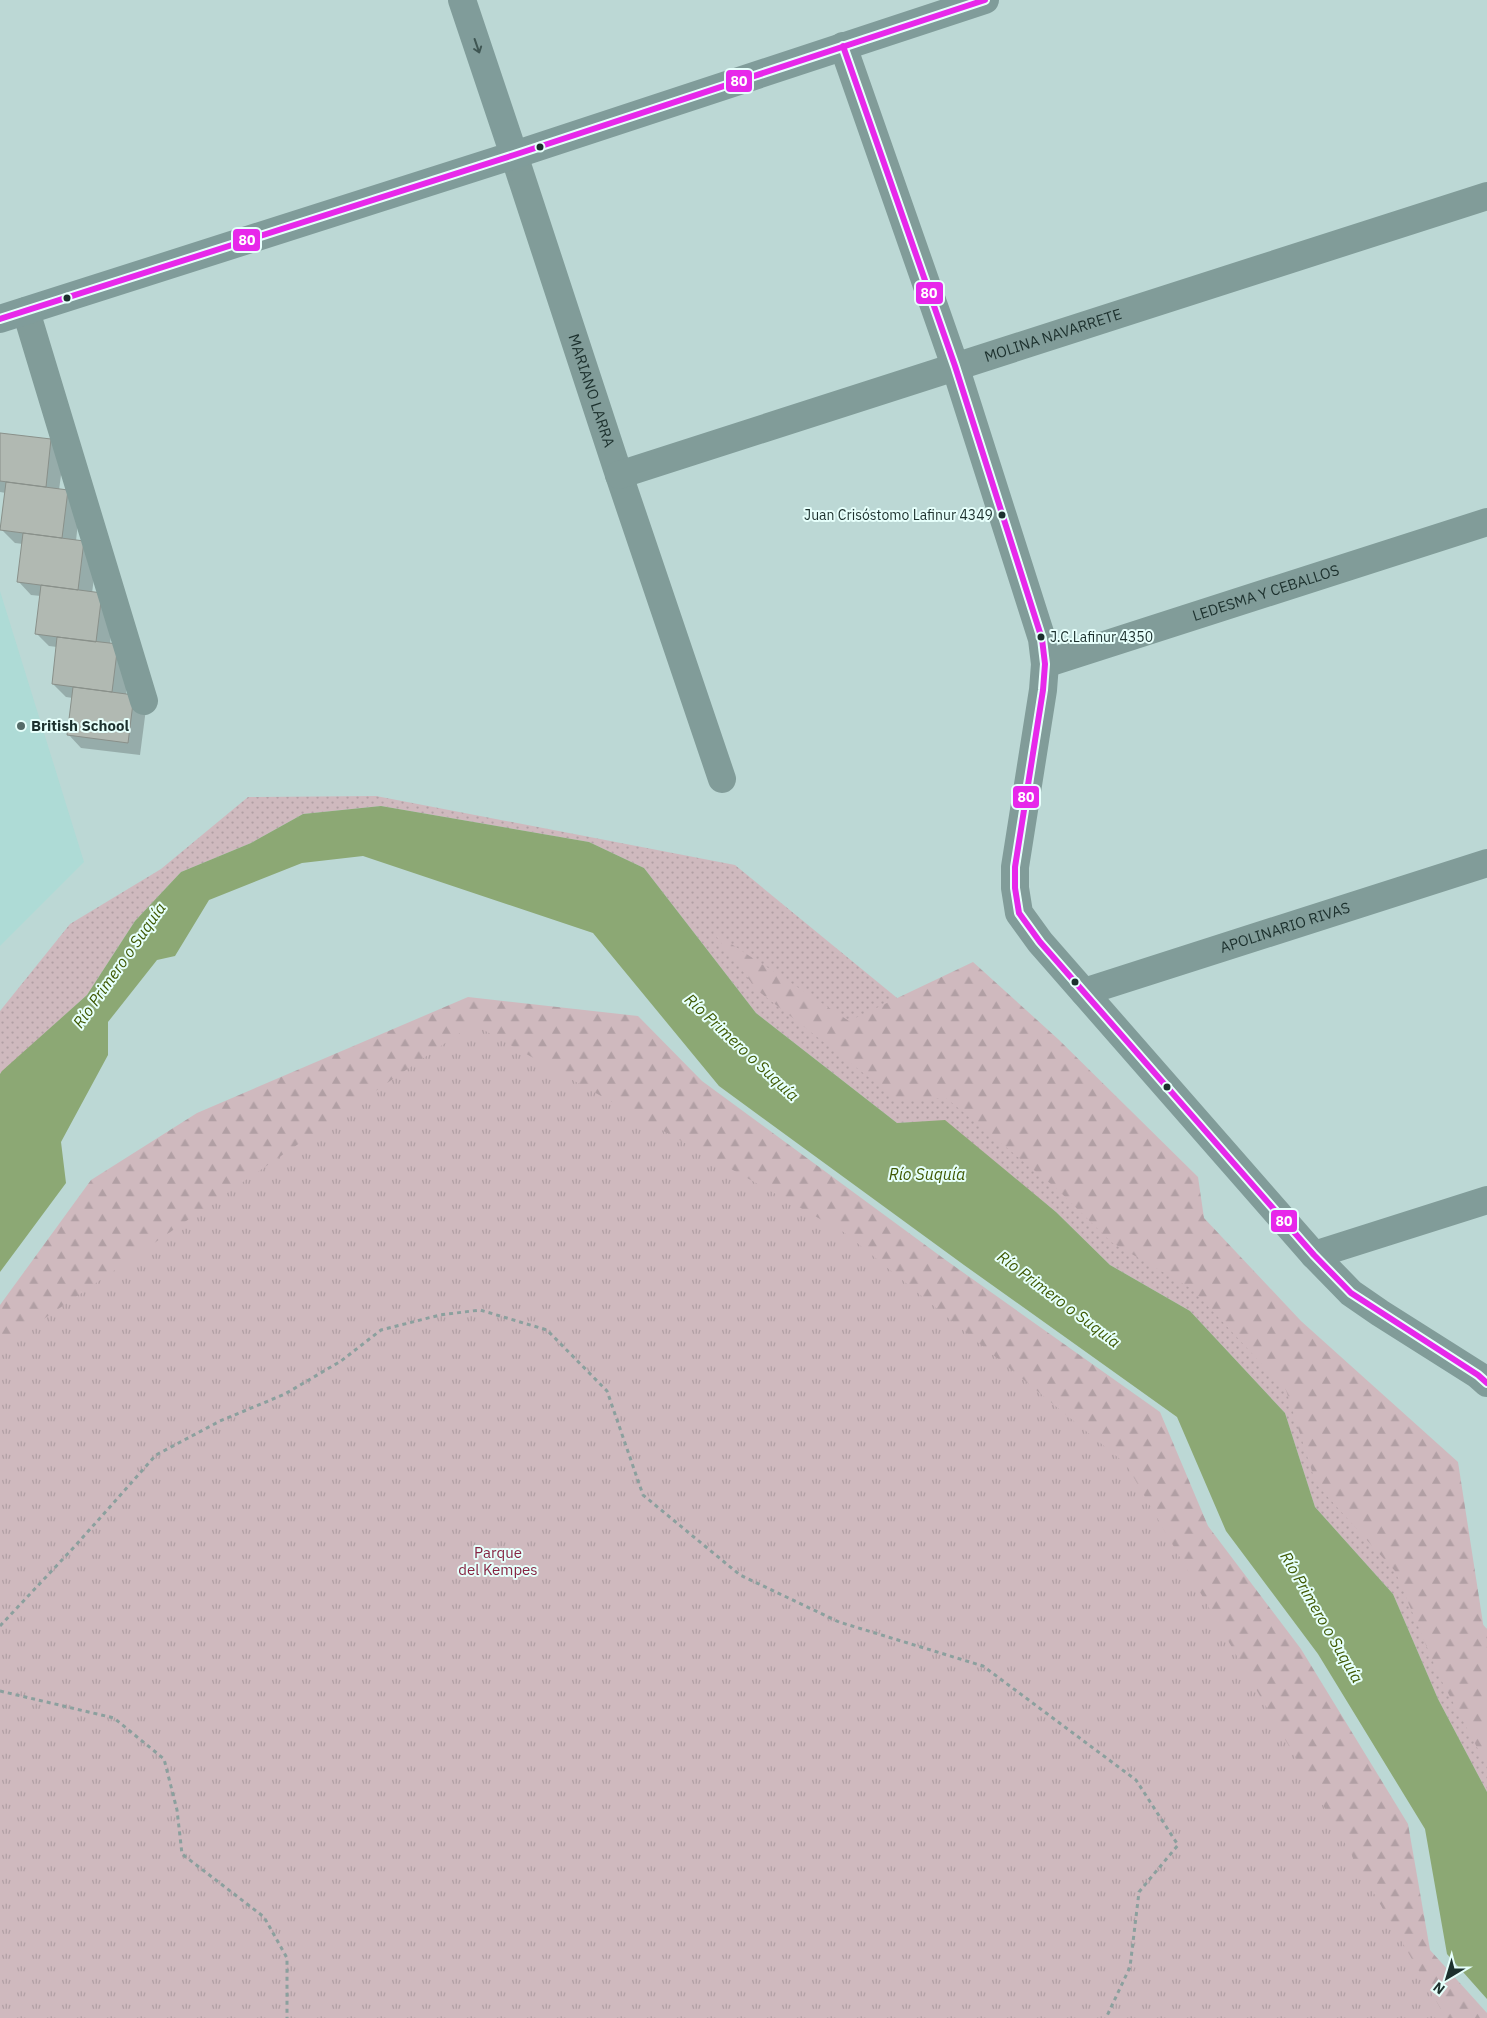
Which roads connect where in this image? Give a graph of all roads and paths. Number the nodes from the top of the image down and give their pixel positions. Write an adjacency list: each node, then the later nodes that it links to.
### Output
1 (462, 0): 4 (main road, MARIANO LARRA, one-way to 4)
2 (985, 0): 3 (main road)
3 (843, 46): 4 (main road); 8 (street)
4 (514, 155): 6 (main road); 9 (street, MARIANO LARRA)
5 (1487, 196): 8 (street, MOLINA NAVARRETE)
6 (26, 311): 7 (main road); 12 (street)
7 (0, 319)
8 (955, 366): 9 (street, MOLINA NAVARRETE); 11 (street)
9 (619, 475): 13 (street, MARIANO LARRA)
10 (1487, 522): 11 (street, LEDESMA Y CEBALLOS)
11 (1045, 664): 15 (street)
12 (144, 701)
13 (722, 779)
14 (1487, 862): 15 (street, APOLINARIO RIVAS)
15 (1084, 992): 17 (street)
16 (1487, 1200): 17 (street)
17 (1314, 1255): 18 (street)
18 (1487, 1383)
19 (0, 1626): 22 (path)
20 (0, 1691): 21 (path)
21 (287, 2018)
22 (1106, 2018)

